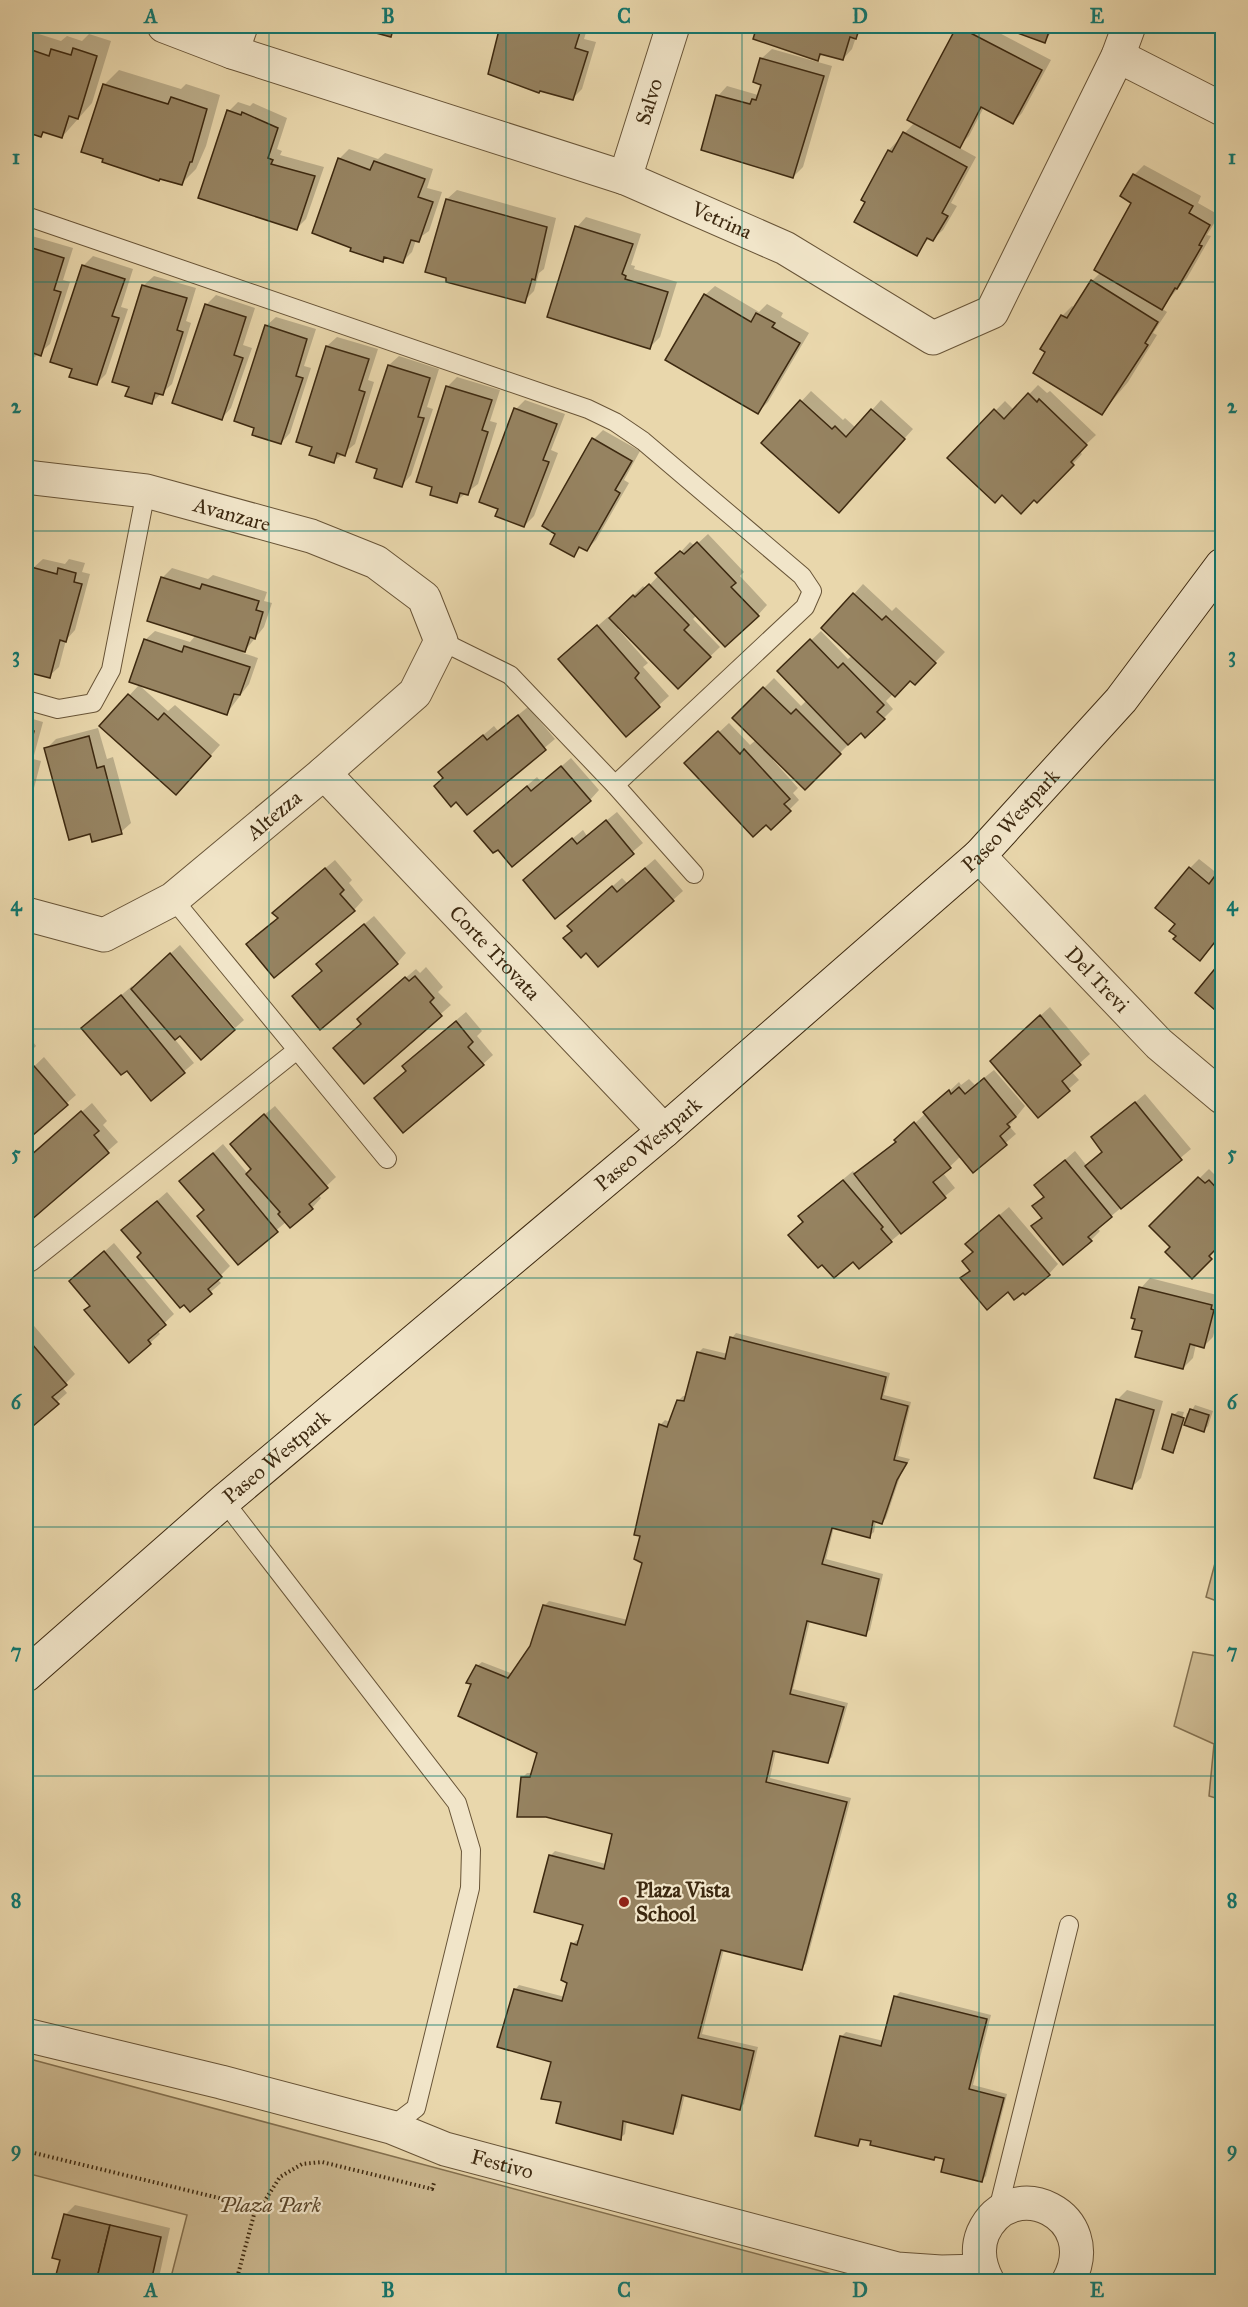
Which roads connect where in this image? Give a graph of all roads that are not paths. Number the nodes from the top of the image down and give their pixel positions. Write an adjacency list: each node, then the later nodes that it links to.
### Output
1 (164, 26): 4 (street, Vetrina)
2 (673, 26): 7 (street, Salvo)
3 (1129, 26): 5 (street)
4 (237, 39): 7 (street, Vetrina)
5 (1118, 56): 6 (street); 7 (street, Vetrina)
6 (1222, 110)
7 (625, 178)
8 (26, 216): 15 (lane)
9 (26, 477): 10 (street, Avanzare)
10 (146, 491): 12 (street, Avanzare); 13 (lane)
11 (1222, 566): 16 (street, Paseo Westpark)
12 (441, 641): 14 (street, Altezza); 15 (lane)
13 (26, 700)
14 (324, 773): 18 (street, Altezza); 22 (street, Corte Trovata)
15 (615, 785): 17 (lane)
16 (979, 856): 21 (street, Del Trevi); 22 (street, Paseo Westpark)
17 (694, 874)
18 (173, 899): 19 (street, Altezza); 20 (lane)
19 (26, 914)
20 (297, 1050): 23 (lane); 24 (lane)
21 (1222, 1097)
22 (664, 1131): 25 (street, Paseo Westpark)
23 (387, 1159)
24 (26, 1256)
25 (224, 1501): 26 (street, Paseo Westpark); 29 (lane)
26 (26, 1675)
27 (1069, 1924): 30 (lane)
28 (26, 2034): 29 (street, Festivo)
29 (391, 2127): 31 (street, Festivo)
30 (997, 2214): 31 (street, Festivo); 32 (street)
31 (985, 2276)
32 (1068, 2282)

